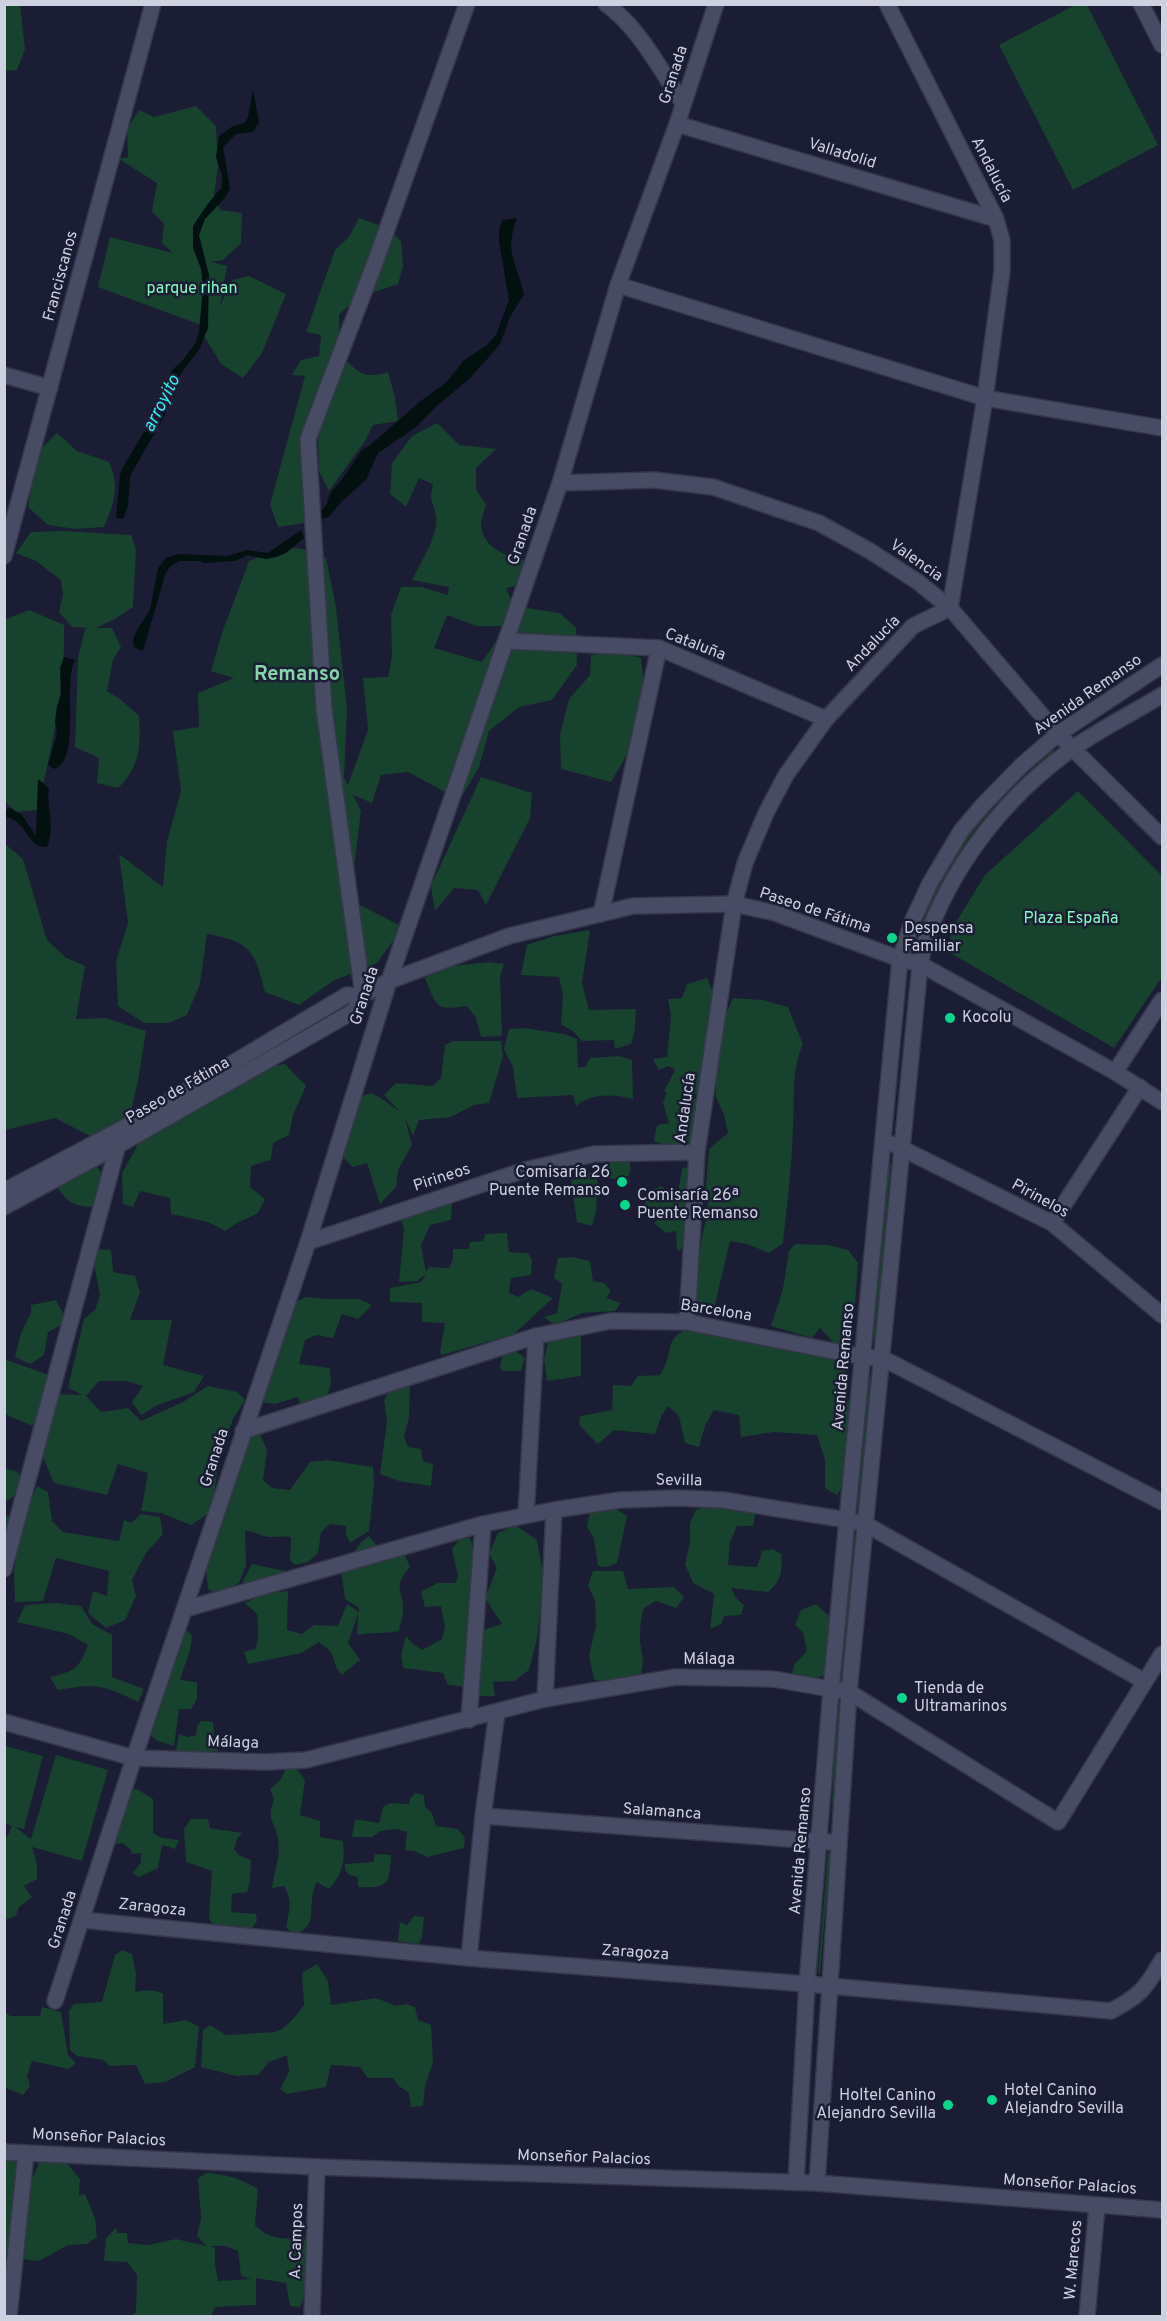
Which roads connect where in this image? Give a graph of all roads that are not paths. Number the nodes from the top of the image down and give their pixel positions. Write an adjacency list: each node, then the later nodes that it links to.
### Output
1 (467, 4): 32 (street)
2 (606, 4): 8 (street)
3 (716, 4): 8 (street, Granada)
4 (887, 4): 10 (street, Andalucía)
5 (1141, 4): 7 (street)
6 (153, 5): 13 (street, Franciscanos)
7 (1162, 45)
8 (683, 103): 9 (street, Granada)
9 (677, 124): 10 (street, Valladolid); 11 (street, Granada)
10 (996, 219): 14 (street, Andalucía)
11 (618, 285): 14 (street); 16 (street, Granada)
12 (4, 375): 13 (street)
13 (50, 388): 17 (street, Franciscanos)
14 (985, 398): 15 (street); 18 (street, Andalucía)
15 (1162, 428)
16 (560, 483): 18 (street, Valencia); 19 (street, Granada)
17 (4, 556)
18 (950, 608): 23 (street, Andalucía); 24 (street, Valencia)
19 (506, 641): 20 (street, Cataluña); 31 (street, Granada)
20 (659, 648): 23 (street, Cataluña); 28 (street)
21 (1162, 665): 24 (street, Avenida Remanso)
22 (1162, 696): 25 (street)
23 (826, 718): 27 (street, Andalucía)
24 (1058, 734): 25 (street, Valencia); 29 (street, Avenida Remanso)
25 (1072, 749): 26 (street, Valencia); 30 (street)
26 (1162, 837)
27 (734, 904): 28 (street, Paseo de Fátima); 29 (street, Paseo de Fátima); 40 (street, Andalucía)
28 (601, 914): 31 (street, Paseo de Fátima)
29 (900, 959): 30 (street, Paseo de Fátima); 38 (street, Avenida Remanso)
30 (920, 964): 34 (street, Paseo de Fátima); 39 (street)
31 (389, 981): 32 (street, Paseo de Fátima); 44 (street, Granada)
32 (362, 996): 37 (street, Paseo de Fátima)
33 (1162, 1000): 34 (street)
34 (1115, 1072): 35 (street, Paseo de Fátima)
35 (1140, 1087): 36 (street, Paseo de Fátima); 43 (street)
36 (1162, 1102)
37 (120, 1138): 41 (street, Paseo de Fátima); 42 (street, Paseo de Fátima); 57 (street)
38 (883, 1140): 39 (street, Pirinelos); 48 (street, Avenida Remanso)
39 (901, 1148): 43 (street, Pirinelos); 49 (street)
40 (697, 1152): 44 (street, Pirineos); 46 (street, Andalucía)
41 (4, 1191)
42 (4, 1207)
43 (1052, 1223): 45 (street, Pirinelos)
44 (308, 1242): 50 (street, Granada)
45 (1162, 1314)
46 (687, 1322): 47 (street, Barcelona); 48 (street, Barcelona)
47 (536, 1336): 50 (street, Barcelona); 53 (street)
48 (863, 1357): 49 (street, Barcelona); 54 (street, Avenida Remanso)
49 (882, 1358): 51 (street, Barcelona); 56 (street)
50 (243, 1431): 58 (street, Granada)
51 (1162, 1502)
52 (554, 1510): 53 (street, Sevilla); 54 (street, Sevilla); 63 (street)
53 (526, 1515): 55 (street, Sevilla)
54 (847, 1520): 56 (street, Sevilla); 61 (street, Avenida Remanso)
55 (483, 1524): 58 (street, Sevilla); 65 (street)
56 (865, 1524): 60 (street, Sevilla); 62 (street)
57 (4, 1569)
58 (185, 1609): 67 (street, Granada)
59 (1162, 1654): 60 (street, Málaga)
60 (1144, 1681): 62 (street, Málaga)
61 (831, 1690): 62 (street, Málaga); 63 (street, Málaga); 69 (street, Avenida Remanso)
62 (849, 1692): 70 (street)
63 (546, 1699): 64 (street, Málaga)
64 (497, 1712): 65 (street, Málaga); 68 (street)
65 (469, 1720): 67 (street, Málaga)
66 (4, 1722): 67 (street, Málaga)
67 (134, 1758): 71 (street, Granada)
68 (483, 1816): 69 (street, Salamanca); 72 (street)
69 (820, 1842): 70 (street, Salamanca); 74 (street, Avenida Remanso)
70 (838, 1843): 75 (street)
71 (82, 1920): 72 (street, Zaragoza); 76 (street, Granada)
72 (469, 1958): 74 (street, Zaragoza)
73 (1162, 1960): 75 (street, Zaragoza)
74 (807, 1984): 75 (street, Zaragoza); 80 (street, Avenida Remanso)
75 (829, 1986): 81 (street)
76 (55, 2001)
77 (4, 2152): 78 (street, Monseñor Palacios)
78 (26, 2153): 79 (street, Monseñor Palacios); 84 (street)
79 (317, 2167): 80 (street, Monseñor Palacios); 85 (street, A. Campos)
80 (796, 2182): 81 (street, Monseñor Palacios)
81 (817, 2183): 82 (street, Monseñor Palacios)
82 (1097, 2206): 83 (street, Monseñor Palacios); 86 (street, W. Marecos)
83 (1162, 2210)
84 (9, 2316)
85 (312, 2316)
86 (1087, 2316)

